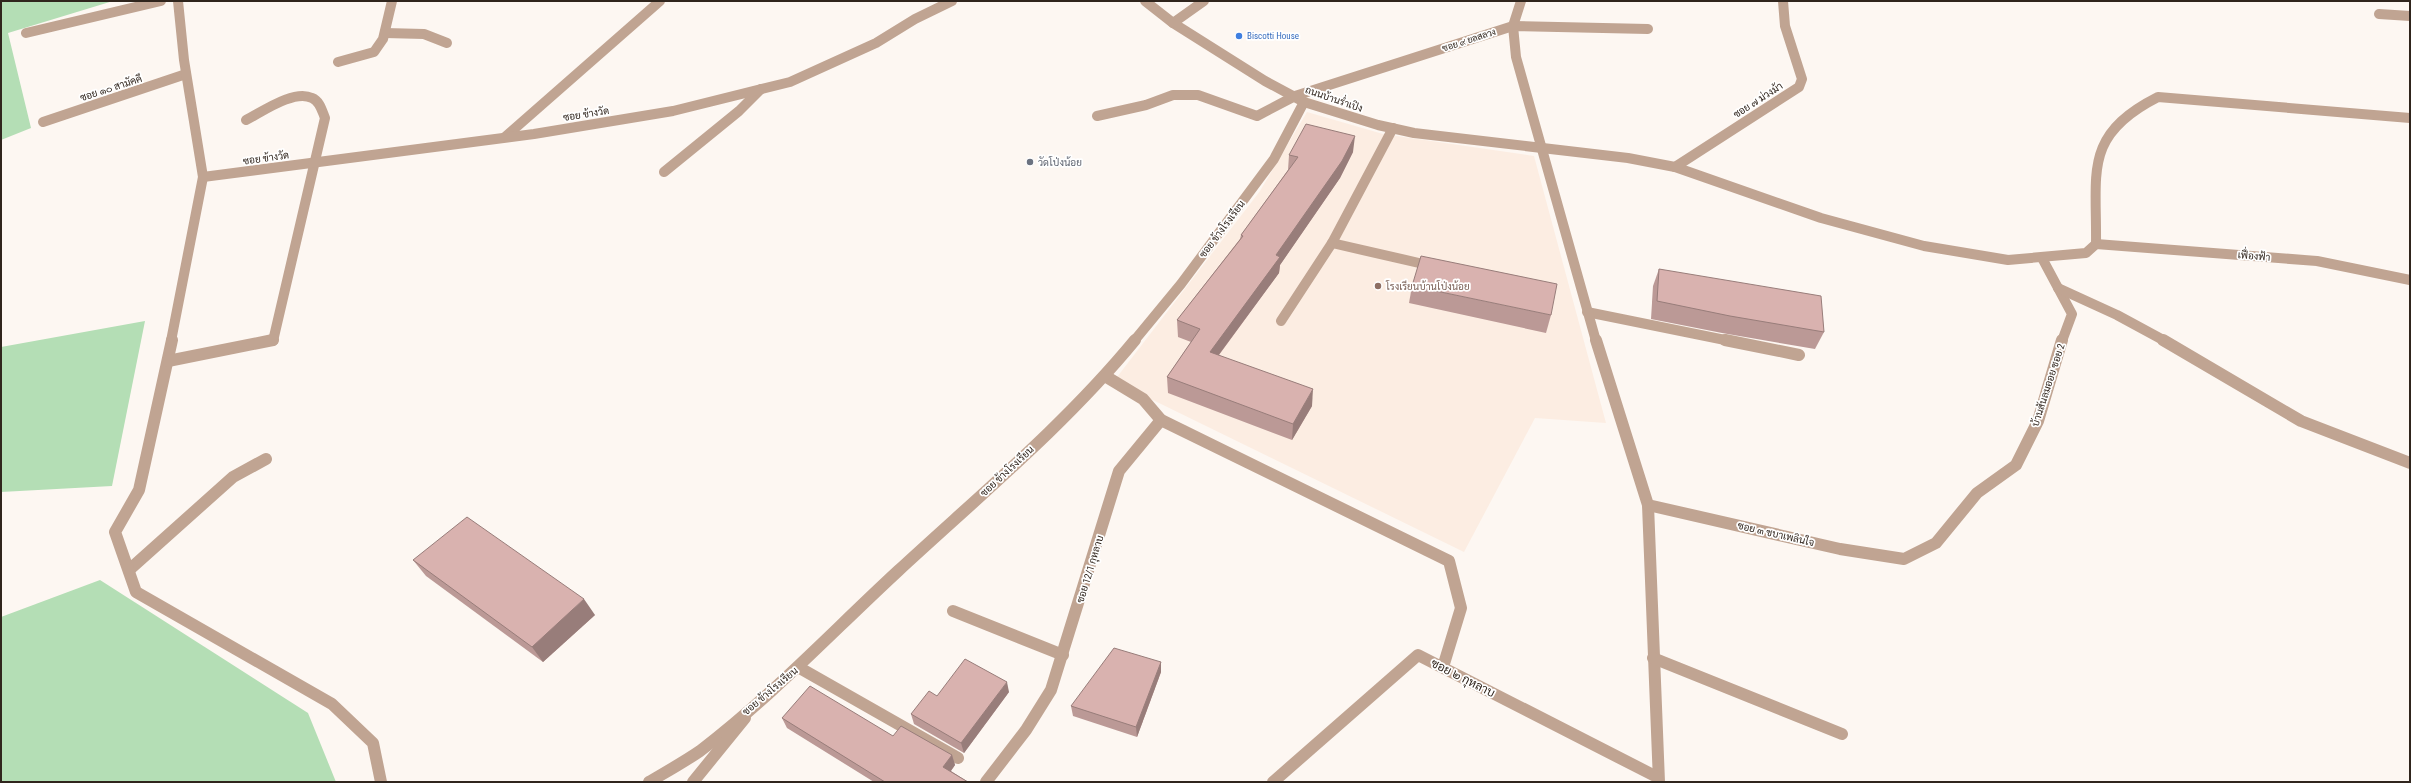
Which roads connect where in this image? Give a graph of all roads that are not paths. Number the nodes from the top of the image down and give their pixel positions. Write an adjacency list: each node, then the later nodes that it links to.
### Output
1 (161, 1): 15 (street)
2 (178, 1): 19 (street)
3 (392, 1): 16 (street)
4 (660, 1): 27 (street)
5 (952, 1): 20 (street, ซอย ข้างวัด)
6 (1145, 1): 12 (street, ถนนบ้านร่ำเปิง)
7 (1204, 1): 12 (street)
8 (1521, 1): 13 (street)
9 (1783, 1): 30 (street, ซอย ๗ ม่วงม้า)
10 (2379, 14): 11 (street)
11 (2410, 16)
12 (1173, 23): 21 (street, ถนนบ้านร่ำเปิง)
13 (1513, 26): 14 (street, ซอย ๙ ยลสลวง); 21 (street, ซอย ๙ ยลสลวง); 28 (street)
14 (1648, 29)
15 (26, 33)
16 (385, 33): 17 (street); 18 (street)
17 (447, 43)
18 (338, 62)
19 (186, 74): 25 (street, ซอย ๑๐ สามัคคี); 32 (street)
20 (760, 90): 27 (street, ซอย ข้างวัด); 31 (street)
21 (1300, 99): 22 (street, ซอย ๙ ยลสลวง); 26 (street, ถนนบ้านร่ำเปิง); 43 (street, ซอย ข้างโรงเรียน)
22 (1097, 116)
23 (2410, 118): 34 (street)
24 (246, 120): 29 (street)
25 (43, 122)
26 (1393, 128): 28 (street, ถนนบ้านร่ำเปิง); 33 (street)
27 (505, 137): 29 (street, ซอย ข้างวัด)
28 (1543, 148): 30 (street, ถนนบ้านร่ำเปิง); 39 (street)
29 (315, 162): 32 (street, ซอย ข้างวัด); 42 (street)
30 (1675, 168): 35 (street, ถนนบ้านร่ำเปิง)
31 (664, 172)
32 (203, 177): 42 (street)
33 (1332, 243): 36 (street); 40 (street)
34 (2096, 244): 35 (street, ถนนบ้านร่ำเปิง); 37 (street, เฟื่องฟ้า)
35 (2042, 258): 38 (street, บ้านสันลมออย ซอย 2)
36 (1441, 269)
37 (2410, 280)
38 (2058, 288): 46 (street); 48 (street, บ้านสันลมออย ซอย 2)
39 (1587, 312): 41 (street); 47 (street)
40 (1281, 321)
41 (1799, 355)
42 (168, 361): 49 (street)
43 (1105, 376): 44 (street); 53 (street, ซอย ข้างโรงเรียน)
44 (1161, 420): 51 (street, ซอย 12/1 กุหลาบ); 54 (street)
45 (266, 459): 49 (street)
46 (2410, 463)
47 (1648, 505): 48 (street, ซอย ๓ ชบาเพลินใจ); 52 (street)
48 (1904, 559)
49 (129, 570): 59 (street)
50 (953, 611): 51 (street)
51 (1063, 655): 62 (street, ซอย 12/1 กุหลาบ)
52 (1653, 658): 56 (street); 58 (street)
53 (798, 667): 55 (street, ซอย ข้างโรงเรียน); 57 (street)
54 (1443, 667): 58 (street, ซอย ๒ กุหลาบ); 63 (street, ซอย ๒ กุหลาบ)
55 (764, 696): 60 (street, ซอย ข้างโรงเรียน); 61 (street)
56 (1842, 734)
57 (958, 758)
58 (1658, 780)
59 (381, 782)
60 (648, 782)
61 (693, 782)
62 (986, 782)
63 (1273, 782)

